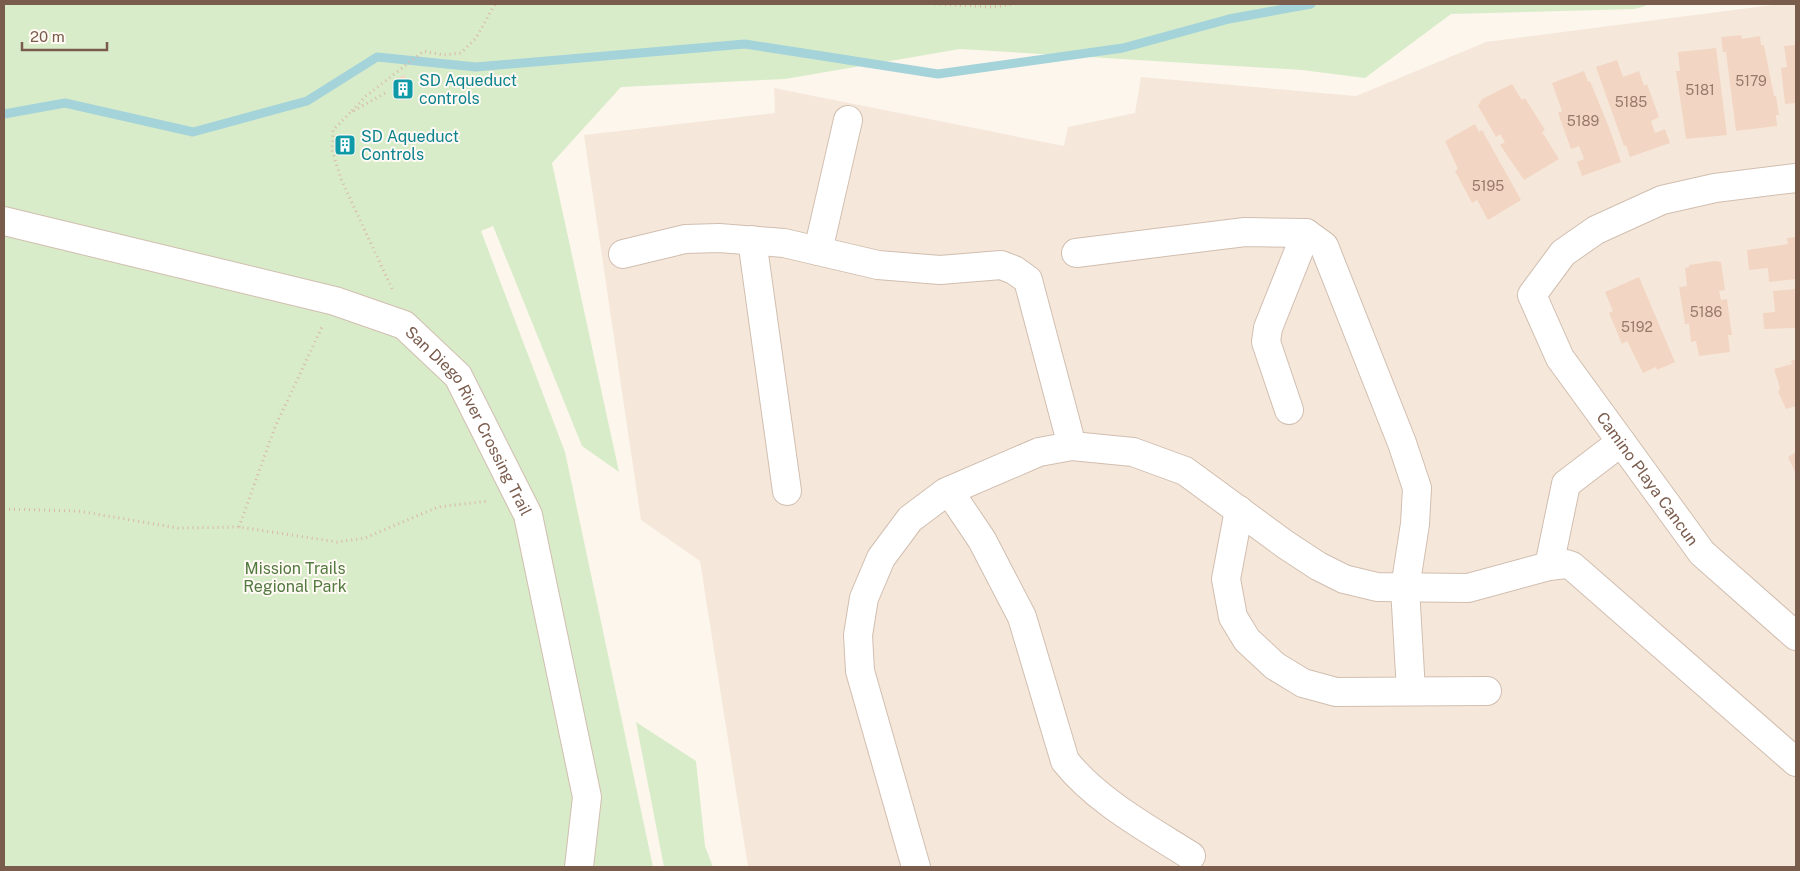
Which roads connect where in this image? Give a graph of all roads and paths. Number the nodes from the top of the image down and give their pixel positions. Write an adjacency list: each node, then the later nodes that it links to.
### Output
1 (495, 4): 5 (path)
2 (935, 4): 3 (path)
3 (1012, 4)
4 (385, 94): 5 (path)
5 (350, 113): 15 (path)
6 (848, 120): 11 (street)
7 (1796, 178): 17 (street, Camino Playa Cancun)
8 (4, 221): 14 (street, San Diego River Crossing Trail)
9 (1306, 233): 12 (street); 16 (street); 26 (street)
10 (752, 240): 11 (street); 13 (street); 19 (street)
11 (818, 251): 18 (street)
12 (1076, 253)
13 (623, 254)
14 (335, 301): 15 (street, San Diego River Crossing Trail); 24 (path)
15 (404, 325): 23 (street, San Diego River Crossing Trail)
16 (1289, 410)
17 (1621, 442): 25 (street); 27 (street, Camino Playa Cancun)
18 (1072, 446): 20 (street); 22 (street)
19 (787, 491)
20 (949, 491): 31 (street); 33 (street)
21 (4, 509): 24 (path)
22 (1239, 510): 26 (street); 29 (street)
23 (528, 515): 24 (path); 32 (street, San Diego River Crossing Trail)
24 (239, 527)
25 (1549, 566): 26 (street); 30 (street)
26 (1405, 588): 29 (street)
27 (1796, 636)
28 (1487, 690): 29 (street)
29 (1411, 691)
30 (1796, 762)
31 (1190, 856)
32 (579, 867)
33 (916, 867)

